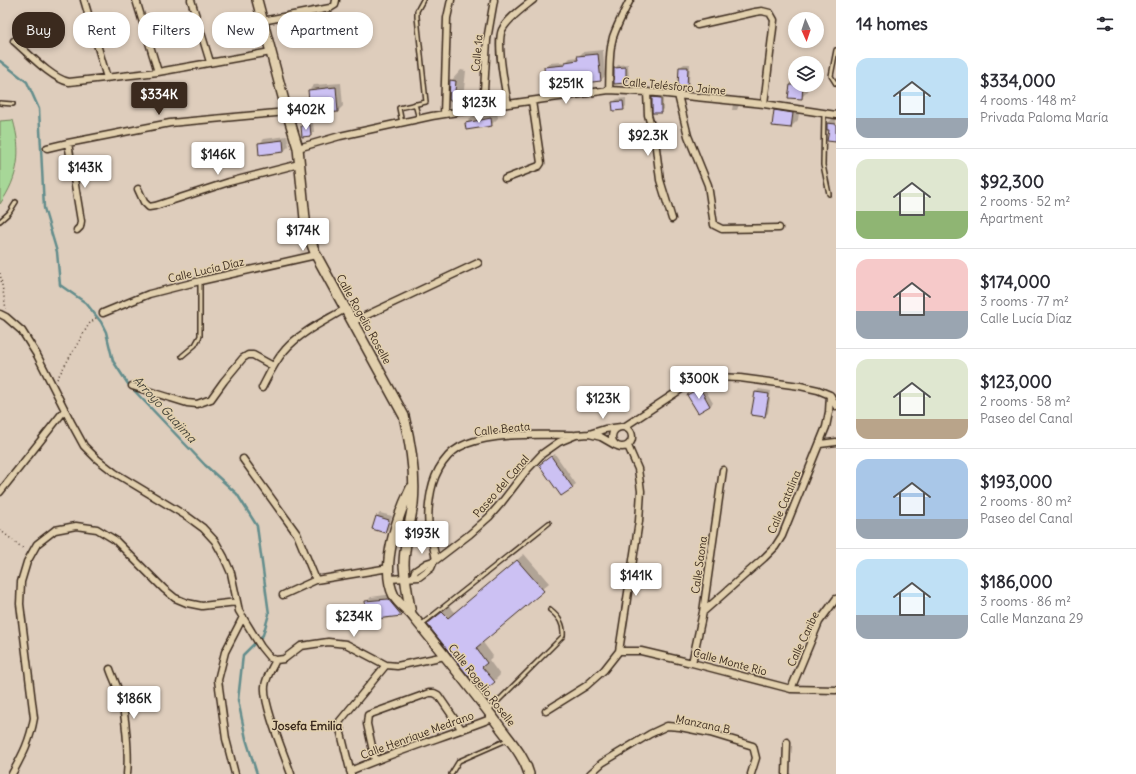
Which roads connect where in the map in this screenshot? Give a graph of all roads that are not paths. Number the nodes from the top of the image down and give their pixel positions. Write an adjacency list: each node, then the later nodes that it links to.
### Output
1 (84, 0): 22 (street)
2 (136, 0): 21 (street)
3 (191, 0): 20 (street)
4 (257, 0): 11 (street, Calle Rogelio Roselle)
5 (336, 0): 12 (street)
6 (423, 0): 30 (lane)
7 (452, 0): 36 (street)
8 (494, 0): 14 (street, Calle 1a)
9 (533, 0): 15 (street)
10 (630, 0): 24 (street)
11 (260, 12)
12 (269, 20)
13 (697, 25): 32 (street)
14 (487, 40): 15 (street); 33 (street, Calle 1a)
15 (501, 42): 31 (street)
16 (269, 45): 19 (street, Calle Rogelio Roselle)
17 (22, 48): 22 (street)
18 (836, 50): 23 (lane)
19 (271, 52): 20 (street); 34 (street, Calle Rogelio Roselle)
20 (210, 62): 21 (street)
21 (158, 72): 22 (street)
22 (107, 78)
23 (836, 84)
24 (609, 90): 25 (street, Calle Telésforo Jaime); 27 (street, Calle Telésforo Jaime)
25 (647, 92): 26 (street, Calle Telésforo Jaime); 48 (street)
26 (678, 95): 32 (street, Calle Telésforo Jaime); 50 (street)
27 (532, 100): 31 (street, Calle Telésforo Jaime); 44 (street)
28 (0, 103): 29 (lane)
29 (13, 104)
30 (415, 104): 38 (lane); 39 (lane)
31 (508, 104): 33 (street, Calle Telésforo Jaime)
32 (764, 104): 35 (street, Calle Telésforo Jaime)
33 (483, 108): 36 (street, Calle Telésforo Jaime)
34 (287, 112): 40 (street); 42 (street, Calle Rogelio Roselle)
35 (824, 113): 37 (street, Calle Telésforo Jaime); 46 (lane)
36 (444, 114): 38 (street, Calle Telésforo Jaime)
37 (836, 115)
38 (418, 119): 39 (street, Calle Telésforo Jaime)
39 (402, 123): 42 (street, Calle Telésforo Jaime)
40 (68, 143): 41 (street); 51 (street)
41 (47, 148)
42 (298, 148): 43 (street, Calle Rogelio Roselle)
43 (299, 164): 45 (street); 52 (street, Calle Rogelio Roselle)
44 (505, 179)
45 (138, 189)
46 (829, 194)
47 (16, 202): 49 (lane)
48 (672, 218)
49 (0, 221)
50 (779, 228)
51 (77, 230)
52 (316, 255): 54 (street, Calle Lucía Díaz); 55 (street, Calle Rogelio Roselle)
53 (478, 263): 58 (street)
54 (200, 281): 56 (street, Calle Lucía Díaz); 59 (lane)
55 (345, 309): 58 (street, Calle Rogelio Roselle); 60 (street)
56 (103, 313)
57 (3, 316): 65 (street)
58 (352, 322): 75 (street, Calle Rogelio Roselle)
59 (182, 356)
60 (273, 366): 61 (street); 62 (street)
61 (132, 386)
62 (262, 388)
63 (830, 395): 64 (street); 66 (street, Paseo del Canal); 70 (street, Calle Catalina)
64 (836, 406)
65 (64, 411): 76 (street); 85 (street)
66 (623, 427): 67 (street, Paseo del Canal); 71 (street); 72 (street)
67 (589, 434): 68 (street, Paseo del Canal); 71 (street, Paseo del Canal)
68 (576, 435): 78 (street, Paseo del Canal); 78 (street, Calle Beata)
69 (836, 442): 70 (street)
70 (820, 444): 87 (street, Calle Catalina)
71 (615, 445): 72 (street)
72 (628, 446): 91 (street)
73 (243, 458): 82 (street)
74 (723, 470): 87 (street, Calle Saona)
75 (413, 485): 79 (street, Calle Rogelio Roselle); 80 (street, Calle Rogelio Roselle)
76 (0, 492)
77 (549, 523): 90 (lane)
78 (435, 560): 80 (street, Paseo del Canal)
79 (389, 568): 81 (street, Calle Rogelio Roselle); 82 (street)
80 (409, 577): 81 (street); 88 (street, Calle Rogelio Roselle)
81 (390, 579): 88 (street, Calle Rogelio Roselle)
82 (316, 580): 83 (street)
83 (283, 595)
84 (836, 599): 97 (street, Calle Caribe)
85 (237, 602): 89 (street); 106 (street)
86 (550, 610): 100 (lane)
87 (703, 612): 94 (street, Calle Saona)
88 (411, 614): 90 (street, Calle Rogelio Roselle)
89 (243, 617): 93 (street); 108 (street)
90 (420, 625): 92 (street, Calle Rogelio Roselle)
91 (619, 651): 94 (street, Calle Monte Río); 99 (street)
92 (445, 656): 95 (street); 100 (street, Calle Rogelio Roselle)
93 (276, 660): 95 (street); 109 (street)
94 (692, 663): 97 (street, Calle Monte Río)
95 (386, 665): 105 (street)
96 (110, 670): 107 (street)
97 (791, 689): 98 (street, Calle Monte Río)
98 (836, 690)
99 (546, 711)
100 (491, 714): 101 (street, Calle Henrique Medrano); 102 (street, Calle Rogelio Roselle)
101 (462, 730): 104 (street, Calle Henrique Medrano); 104 (street)
102 (509, 739): 110 (lane); 111 (street, Calle Rogelio Roselle)
103 (787, 742): 114 (street)
104 (375, 760): 105 (street, Calle Henrique Medrano)
105 (351, 773)
106 (12, 774)
107 (127, 774)
108 (235, 774)
109 (291, 774)
110 (451, 774)
111 (529, 774)
112 (590, 774): 113 (street, Manzana B)
113 (751, 774)
114 (786, 774)

